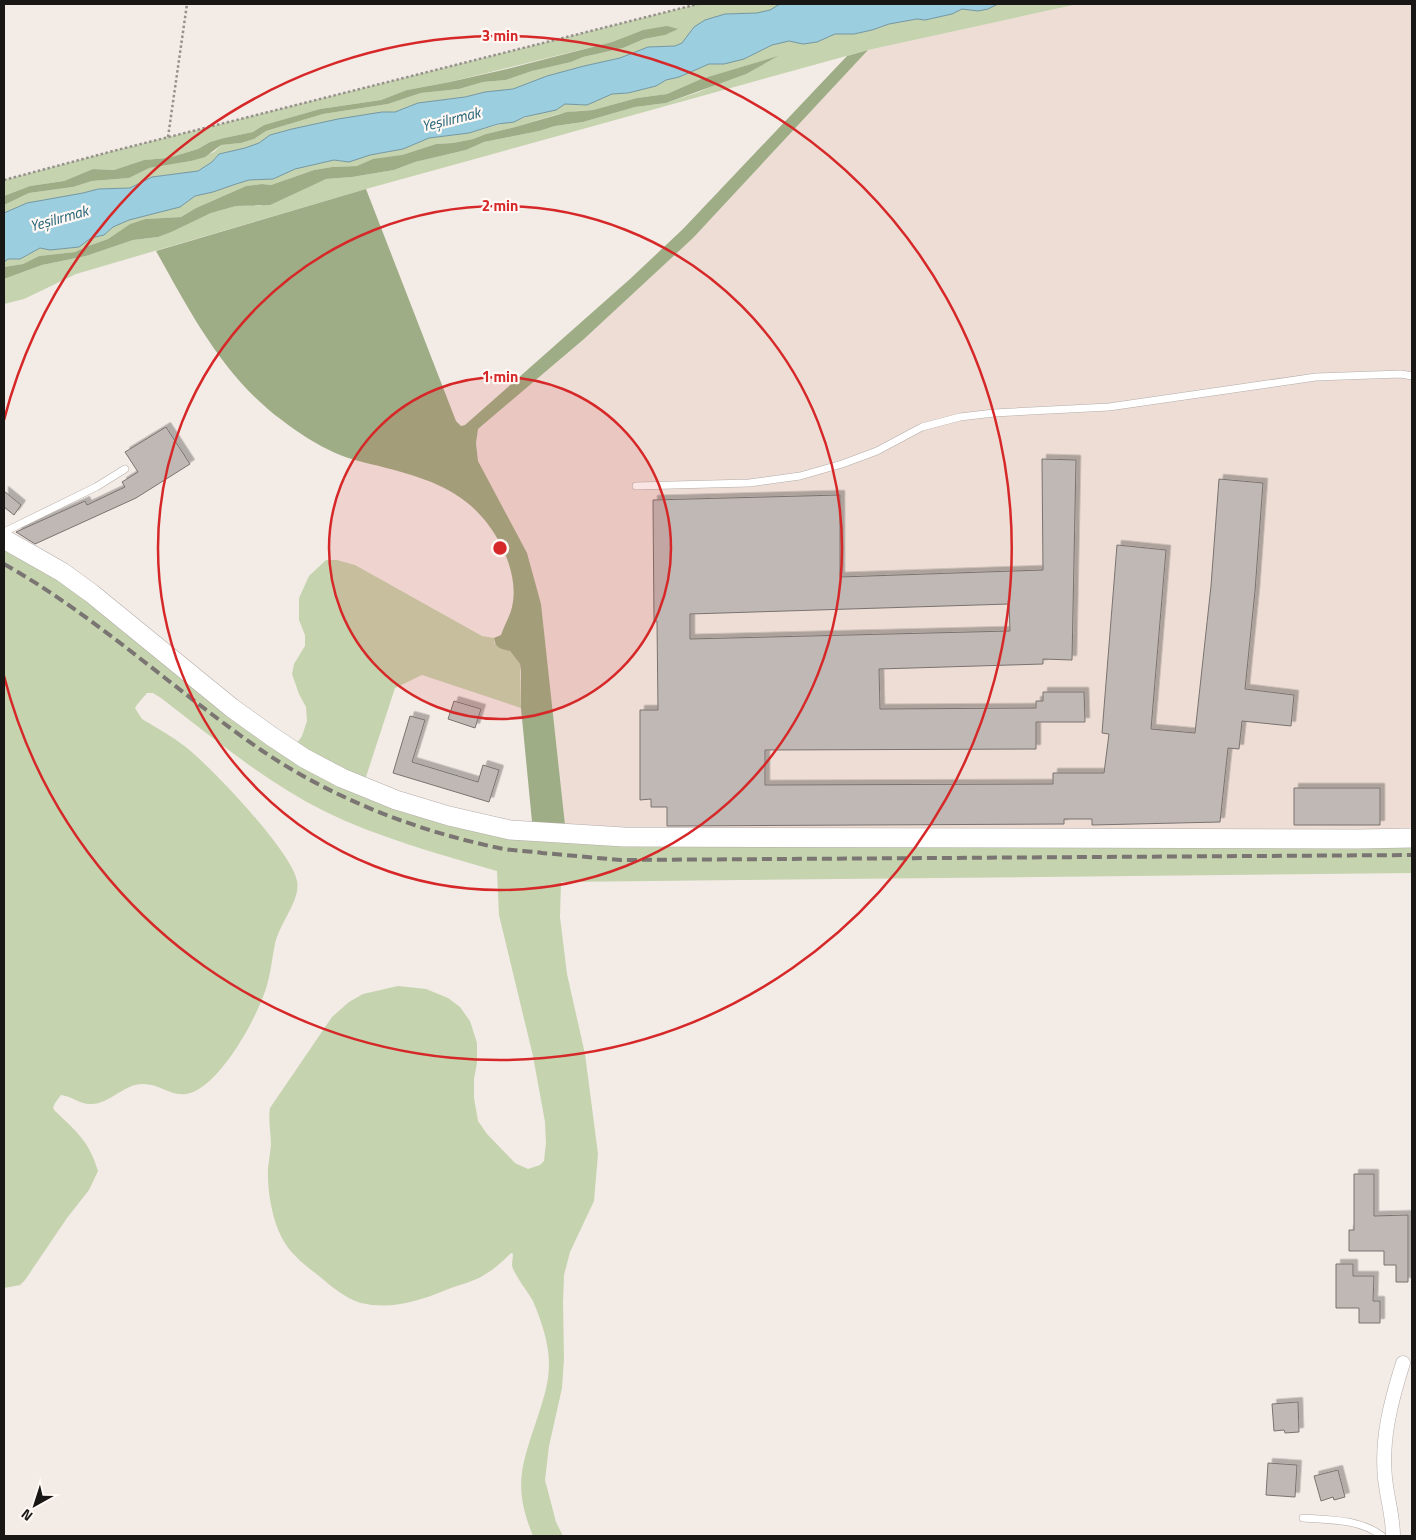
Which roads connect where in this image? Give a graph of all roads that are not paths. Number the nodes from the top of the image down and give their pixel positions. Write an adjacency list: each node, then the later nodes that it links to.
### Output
1 (1412, 376): 3 (lane)
2 (125, 469): 4 (lane)
3 (636, 486)
4 (4, 532)
5 (4, 539): 6 (street)
6 (1412, 838)
7 (1403, 1363): 10 (street)
8 (1303, 1518): 9 (lane)
9 (1382, 1536)
10 (1393, 1536)

